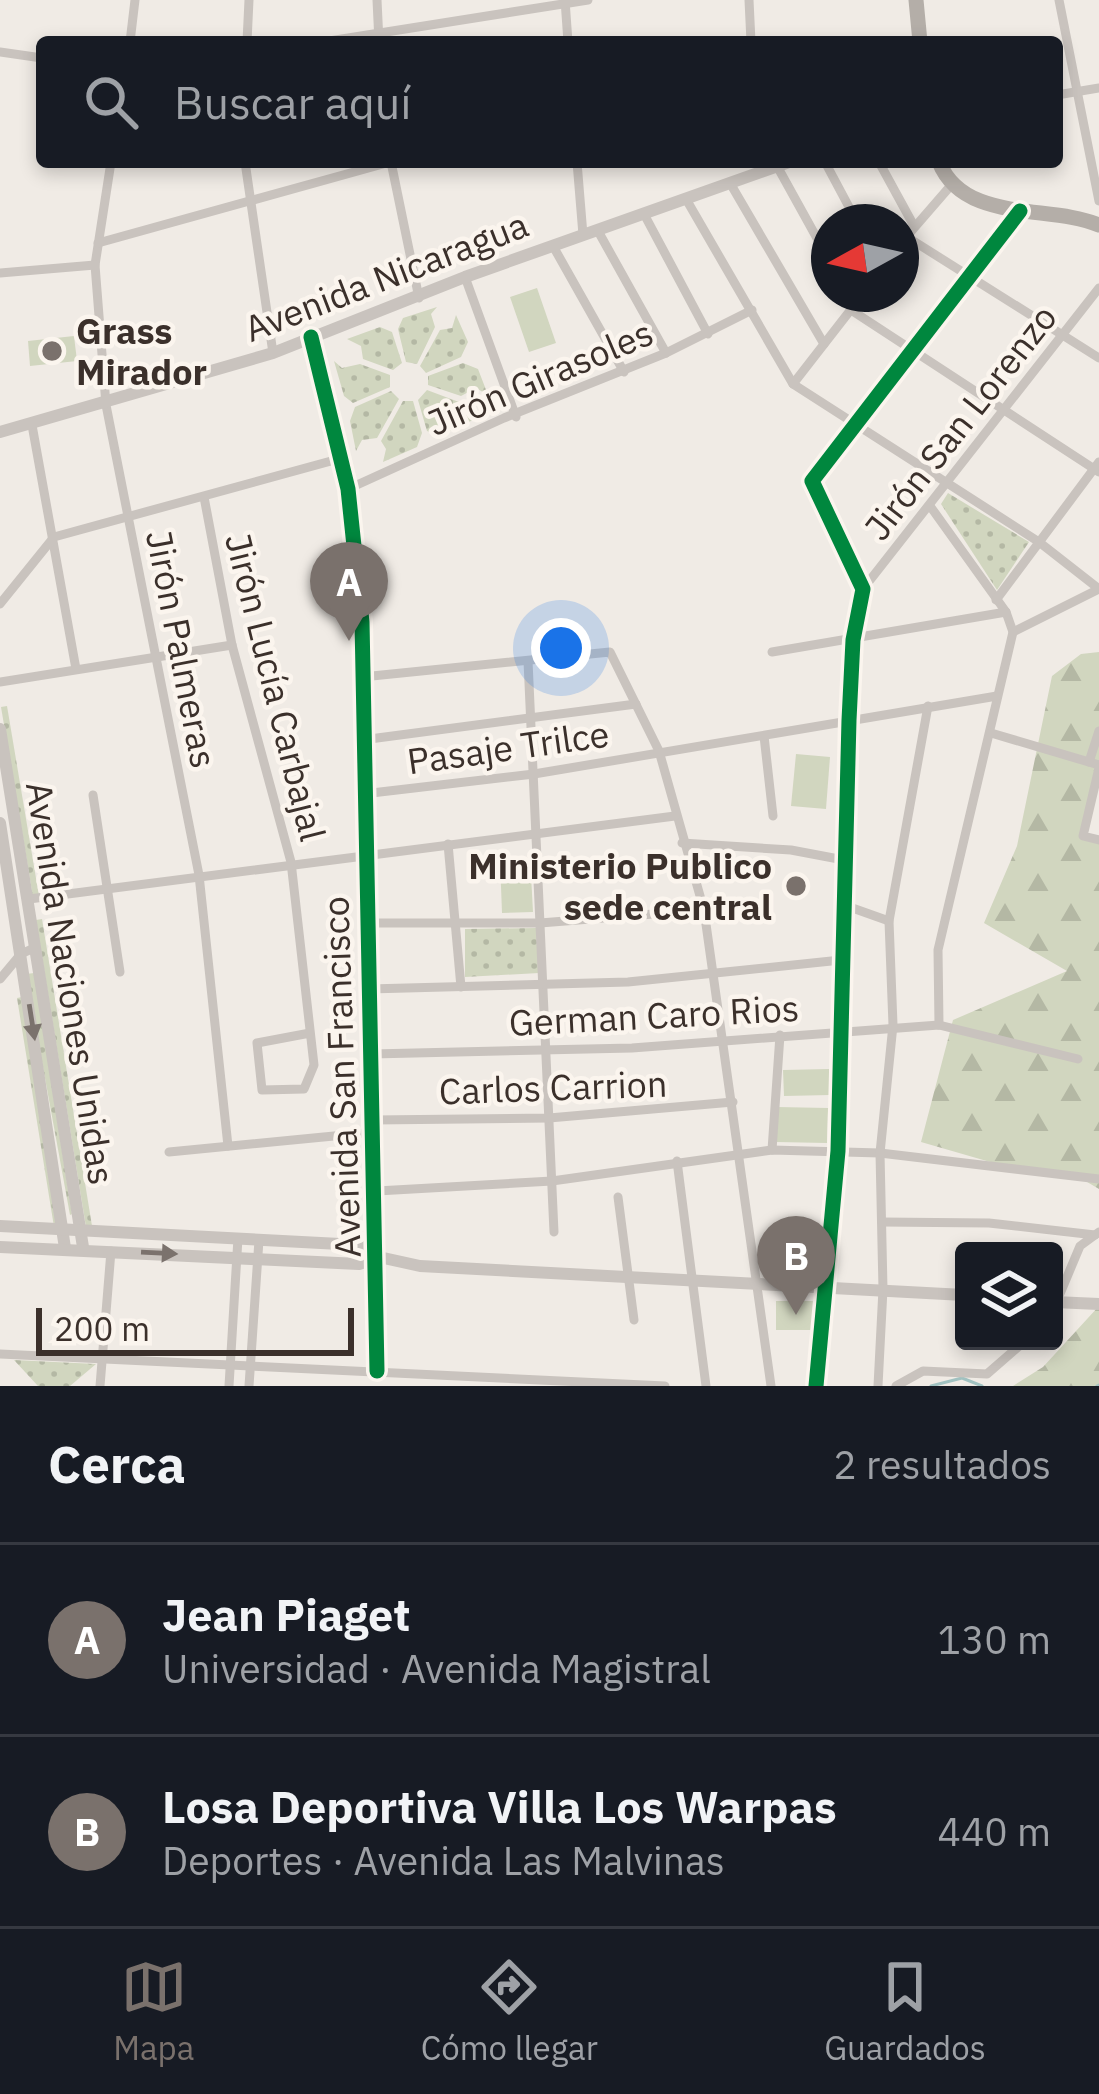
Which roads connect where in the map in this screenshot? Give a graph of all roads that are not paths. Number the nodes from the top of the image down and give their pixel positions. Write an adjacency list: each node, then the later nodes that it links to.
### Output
1 (135, 0): 9 (street)
2 (249, 0): 10 (street)
3 (377, 0): 11 (street)
4 (588, 0): 8 (street)
5 (749, 0): 14 (street)
6 (916, 0): 15 (highway)
7 (1059, 0): 19 (street)
8 (565, 1): 12 (street); 13 (street)
9 (131, 36)
10 (247, 36)
11 (379, 36)
12 (389, 36)
13 (568, 36)
14 (751, 36)
15 (919, 36)
16 (0, 52): 17 (street)
17 (36, 57)
18 (1099, 88): 19 (street)
19 (1075, 93): 20 (street); 34 (street)
20 (1063, 94)
21 (110, 168): 45 (street, Jirón Palmeras)
22 (244, 168): 35 (street)
23 (369, 168): 35 (street)
24 (392, 168): 53 (street)
25 (577, 168): 44 (street)
26 (758, 168): 31 (street, Avenida Nicaragua)
27 (785, 168): 41 (street)
28 (828, 168): 36 (street)
29 (882, 168): 37 (street)
30 (943, 168): 32 (highway)
31 (730, 183): 33 (street, Avenida Nicaragua); 60 (street)
32 (953, 183): 38 (highway); 40 (street)
33 (686, 199): 39 (street, Avenida Nicaragua); 54 (street)
34 (1099, 201)
35 (246, 202): 45 (street); 62 (street)
36 (847, 204)
37 (902, 204)
38 (1020, 211): 42 (highway); 50 (street)
39 (644, 214): 43 (street, Avenida Nicaragua); 57 (street)
40 (919, 220)
41 (811, 222)
42 (1099, 225)
43 (598, 231): 44 (street, Avenida Nicaragua); 63 (street)
44 (583, 235): 46 (street, Avenida Nicaragua)
45 (98, 242): 48 (street, Jirón Palmeras)
46 (554, 246): 51 (street, Avenida Nicaragua); 65 (street)
47 (919, 248): 50 (street)
48 (95, 265): 49 (street); 67 (street, Jirón Palmeras)
49 (0, 272)
50 (971, 276): 58 (street); 61 (street)
51 (465, 277): 53 (street, Avenida Nicaragua); 69 (street)
52 (1099, 288): 58 (street, Jirón San Lorenzo)
53 (419, 298): 59 (street, Avenida Nicaragua)
54 (752, 310): 57 (street, Jirón Girasoles); 66 (street)
55 (851, 312): 60 (street)
56 (857, 312): 61 (street)
57 (708, 334): 63 (street, Jirón Girasoles)
58 (1064, 334): 64 (street); 68 (street, Jirón San Lorenzo)
59 (311, 337): 62 (street, Avenida Nicaragua); 73 (street, Avenida San Francisco)
60 (824, 344): 66 (street)
61 (914, 350): 68 (street); 71 (street)
62 (272, 353): 67 (street, Avenida Nicaragua)
63 (666, 353): 65 (street, Jirón Girasoles)
64 (1099, 358)
65 (624, 372): 69 (street, Jirón Girasoles)
66 (793, 384): 71 (street)
67 (106, 406): 70 (street, Avenida Nicaragua); 79 (street, Jirón Palmeras)
68 (1006, 410): 74 (street); 75 (street, Jirón San Lorenzo)
69 (516, 416): 76 (street, Jirón Girasoles)
70 (32, 425): 72 (street, Avenida Nicaragua); 80 (street)
71 (856, 426): 75 (street); 83 (street)
72 (0, 432)
73 (341, 458): 76 (street, Avenida San Francisco); 77 (street)
74 (1097, 468): 81 (street)
75 (947, 485): 78 (street, Jirón San Lorenzo); 81 (street)
76 (348, 489): 94 (street, Avenida San Francisco)
77 (204, 497): 79 (street); 89 (street, Jirón Lucía Carbajal)
78 (930, 506): 83 (street, Jirón San Lorenzo); 84 (street)
79 (129, 517): 80 (street); 91 (street, Jirón Palmeras)
80 (55, 537): 85 (street); 93 (street)
81 (1039, 542): 82 (street); 84 (street)
82 (1099, 589): 87 (street)
83 (862, 590): 88 (street)
84 (996, 600): 86 (street)
85 (0, 604)
86 (1006, 612): 87 (street); 88 (street)
87 (1013, 632): 96 (street)
88 (853, 640): 90 (street); 100 (street)
89 (232, 645): 91 (street); 121 (street, Jirón Lucía Carbajal)
90 (772, 652)
91 (157, 657): 93 (street); 122 (street, Jirón Palmeras)
92 (528, 661): 94 (street); 97 (street); 99 (street)
93 (76, 669): 95 (street)
94 (362, 677): 105 (street, Avenida San Francisco)
95 (0, 682)
96 (997, 696): 98 (street, Pasaje Trilce); 103 (street)
97 (636, 704): 99 (street); 106 (street)
98 (928, 706): 100 (street, Pasaje Trilce); 127 (street)
99 (531, 719): 105 (street); 108 (street)
100 (849, 720): 104 (street, Pasaje Trilce); 120 (street)
101 (0, 728): 109 (street, Avenida Naciones Unidas)
102 (1099, 731): 107 (street)
103 (992, 733): 107 (street); 141 (street)
104 (764, 736): 106 (street, Pasaje Trilce); 113 (street)
105 (362, 740): 110 (street, Avenida San Francisco)
106 (659, 751): 108 (street, Pasaje Trilce); 112 (street)
107 (1096, 764): 116 (street)
108 (533, 774): 110 (street, Pasaje Trilce); 115 (street)
109 (4, 782): 124 (street, Avenida Naciones Unidas)
110 (364, 794): 119 (street, Avenida San Francisco)
111 (93, 795): 123 (street)
112 (675, 816): 115 (street); 117 (street)
113 (773, 816)
114 (0, 824): 132 (street, Avenida Naciones Unidas)
115 (536, 832): 118 (street); 130 (street)
116 (1099, 840)
117 (682, 843): 120 (street); 126 (street)
118 (448, 844): 119 (street); 128 (street)
119 (363, 852): 121 (street); 129 (street, Avenida San Francisco)
120 (844, 860): 125 (street)
121 (291, 862): 122 (street); 143 (street, Jirón Lucía Carbajal)
122 (199, 875): 123 (street); 153 (street, Jirón Palmeras)
123 (107, 888): 124 (street); 134 (street)
124 (28, 898): 131 (street, Avenida Naciones Unidas)
125 (844, 904): 127 (street); 133 (street)
126 (704, 910): 130 (street); 135 (street)
127 (889, 920): 140 (street)
128 (457, 921): 129 (street); 130 (street); 138 (street)
129 (366, 923): 139 (street, Avenida San Francisco)
130 (540, 923): 137 (street)
131 (36, 947): 132 (street); 167 (street, Avenida Naciones Unidas)
132 (21, 954): 136 (street); 166 (street, Avenida Naciones Unidas, one-way to 166)
133 (841, 960): 135 (street); 142 (street)
134 (120, 972)
135 (717, 974): 137 (street); 145 (street)
136 (0, 980)
137 (543, 983): 138 (street); 146 (street)
138 (461, 986): 139 (street)
139 (369, 989): 147 (street, Avenida San Francisco)
140 (893, 1025): 141 (street, German Caro Rios); 142 (street, German Caro Rios); 158 (street)
141 (939, 1025): 148 (street, German Caro Rios)
142 (839, 1032): 144 (street, German Caro Rios); 155 (street)
143 (310, 1033): 143 (street, Jirón Lucía Carbajal)
144 (780, 1035): 145 (street, German Caro Rios); 154 (street)
145 (725, 1037): 146 (street, German Caro Rios); 149 (street)
146 (546, 1051): 147 (street, German Caro Rios); 150 (street)
147 (372, 1054): 151 (street, Avenida San Francisco)
148 (1078, 1059)
149 (733, 1102): 150 (street, Carlos Carrion); 157 (street)
150 (549, 1118): 151 (street, Carlos Carrion); 161 (street)
151 (374, 1120): 152 (street, Avenida San Francisco)
152 (375, 1132): 153 (street); 162 (street, Avenida San Francisco)
153 (228, 1146): 156 (street)
154 (772, 1150): 155 (street); 157 (street)
155 (838, 1151): 158 (street); 183 (street)
156 (169, 1152)
157 (740, 1153): 159 (street); 182 (street)
158 (880, 1153): 160 (street); 164 (street)
159 (677, 1161): 161 (street); 180 (street)
160 (1099, 1179)
161 (552, 1181): 162 (street); 168 (street)
162 (377, 1191): 178 (street, Avenida San Francisco)
163 (618, 1197): 179 (street)
164 (882, 1222): 169 (street); 184 (street)
165 (0, 1226): 166 (street)
166 (64, 1228): 167 (street); 174 (street, Avenida Naciones Unidas)
167 (80, 1229): 170 (street); 173 (street, Avenida Naciones Unidas)
168 (554, 1232)
169 (1097, 1233): 181 (street)
170 (238, 1238): 171 (street); 176 (street)
171 (259, 1240): 177 (street); 178 (street)
172 (0, 1247): 174 (street)
173 (83, 1247): 174 (street); 175 (street)
174 (65, 1248)
175 (111, 1250): 176 (street, one-way to 176); 191 (street)
176 (236, 1256): 177 (street); 192 (street)
177 (257, 1258): 178 (street); 193 (street)
178 (379, 1258): 179 (street); 194 (street, Avenida San Francisco)
179 (628, 1275): 180 (street); 188 (street)
180 (693, 1280): 182 (street); 199 (street)
181 (1063, 1282)
182 (760, 1285): 183 (street); 200 (street)
183 (823, 1288): 184 (street); 201 (street)
184 (884, 1289): 185 (street); 202 (street)
185 (955, 1294)
186 (1063, 1304): 187 (street)
187 (1099, 1304)
188 (634, 1320)
189 (1015, 1350): 203 (street)
190 (0, 1354): 191 (street)
191 (102, 1360): 192 (street); 195 (street)
192 (229, 1365): 193 (street); 196 (street)
193 (249, 1365): 194 (street); 197 (street)
194 (377, 1371): 198 (street)
195 (100, 1386)
196 (229, 1386)
197 (249, 1386)
198 (665, 1386)
199 (706, 1386)
200 (771, 1386)
201 (815, 1386)
202 (878, 1386)
203 (896, 1386)

